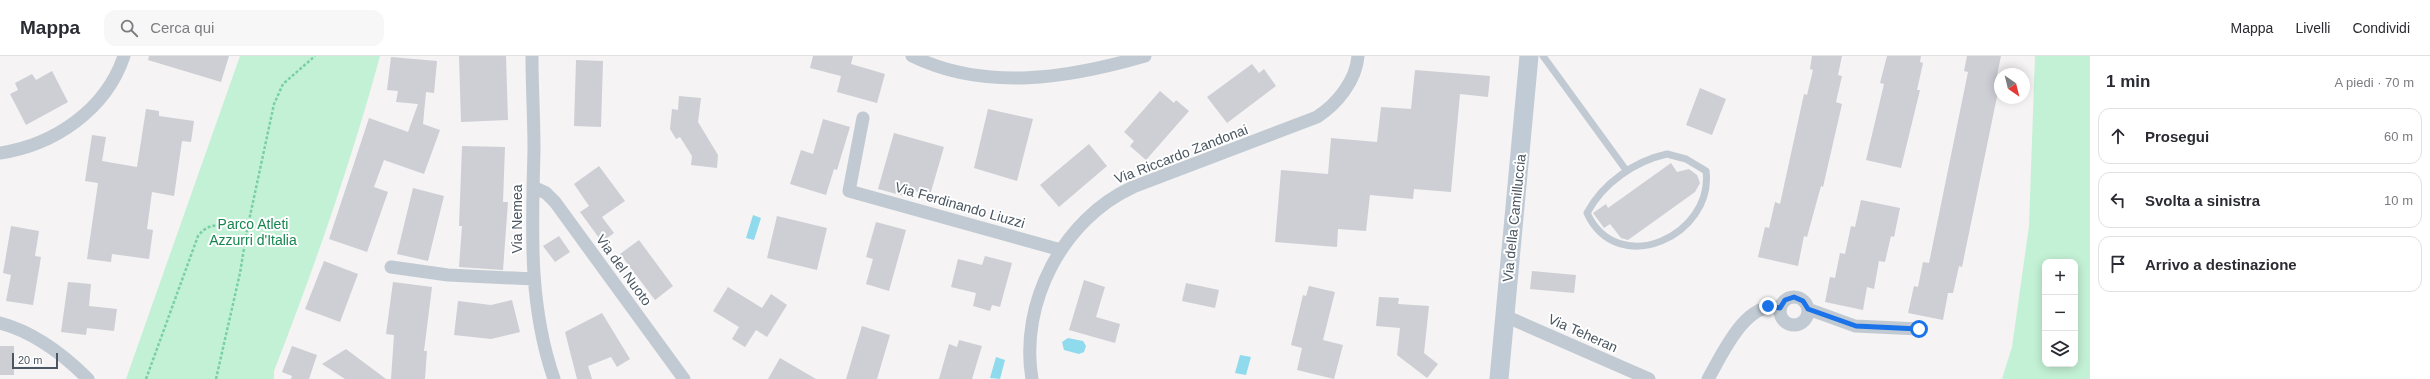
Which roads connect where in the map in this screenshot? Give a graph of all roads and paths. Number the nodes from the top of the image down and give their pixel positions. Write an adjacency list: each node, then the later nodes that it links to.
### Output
1 (124, 56): 10 (street)
2 (316, 56): 13 (path)
3 (532, 56): 12 (street, Via Nemea)
4 (912, 56): 5 (street)
5 (1145, 56)
6 (1358, 56): 14 (street, Via Riccardo Zandonai)
7 (1529, 56): 19 (main road, Via della Camilluccia)
8 (1543, 56): 11 (lane)
9 (863, 118): 14 (street, Via Ferdinando Liuzzi)
10 (0, 153)
11 (1626, 170): 11 (lane)
12 (533, 187): 16 (street, Via Nemea); 26 (street, Via del Nuoto)
13 (247, 230): 23 (path); 24 (path)
14 (1061, 250): 27 (street, Via Riccardo Zandonai)
15 (391, 268): 16 (street)
16 (534, 279): 25 (street, Via Nemea)
17 (1780, 308): 18 (street); 18 (street); 30 (street)
18 (1808, 309): 21 (street)
19 (1505, 316): 28 (main road, Via della Camilluccia); 29 (street, Via Teheran)
20 (0, 323): 22 (street)
21 (1919, 329)
22 (88, 379)
23 (146, 379)
24 (216, 379)
25 (554, 379)
26 (684, 379)
27 (1032, 379)
28 (1499, 379)
29 (1649, 379)
30 (1708, 379)

